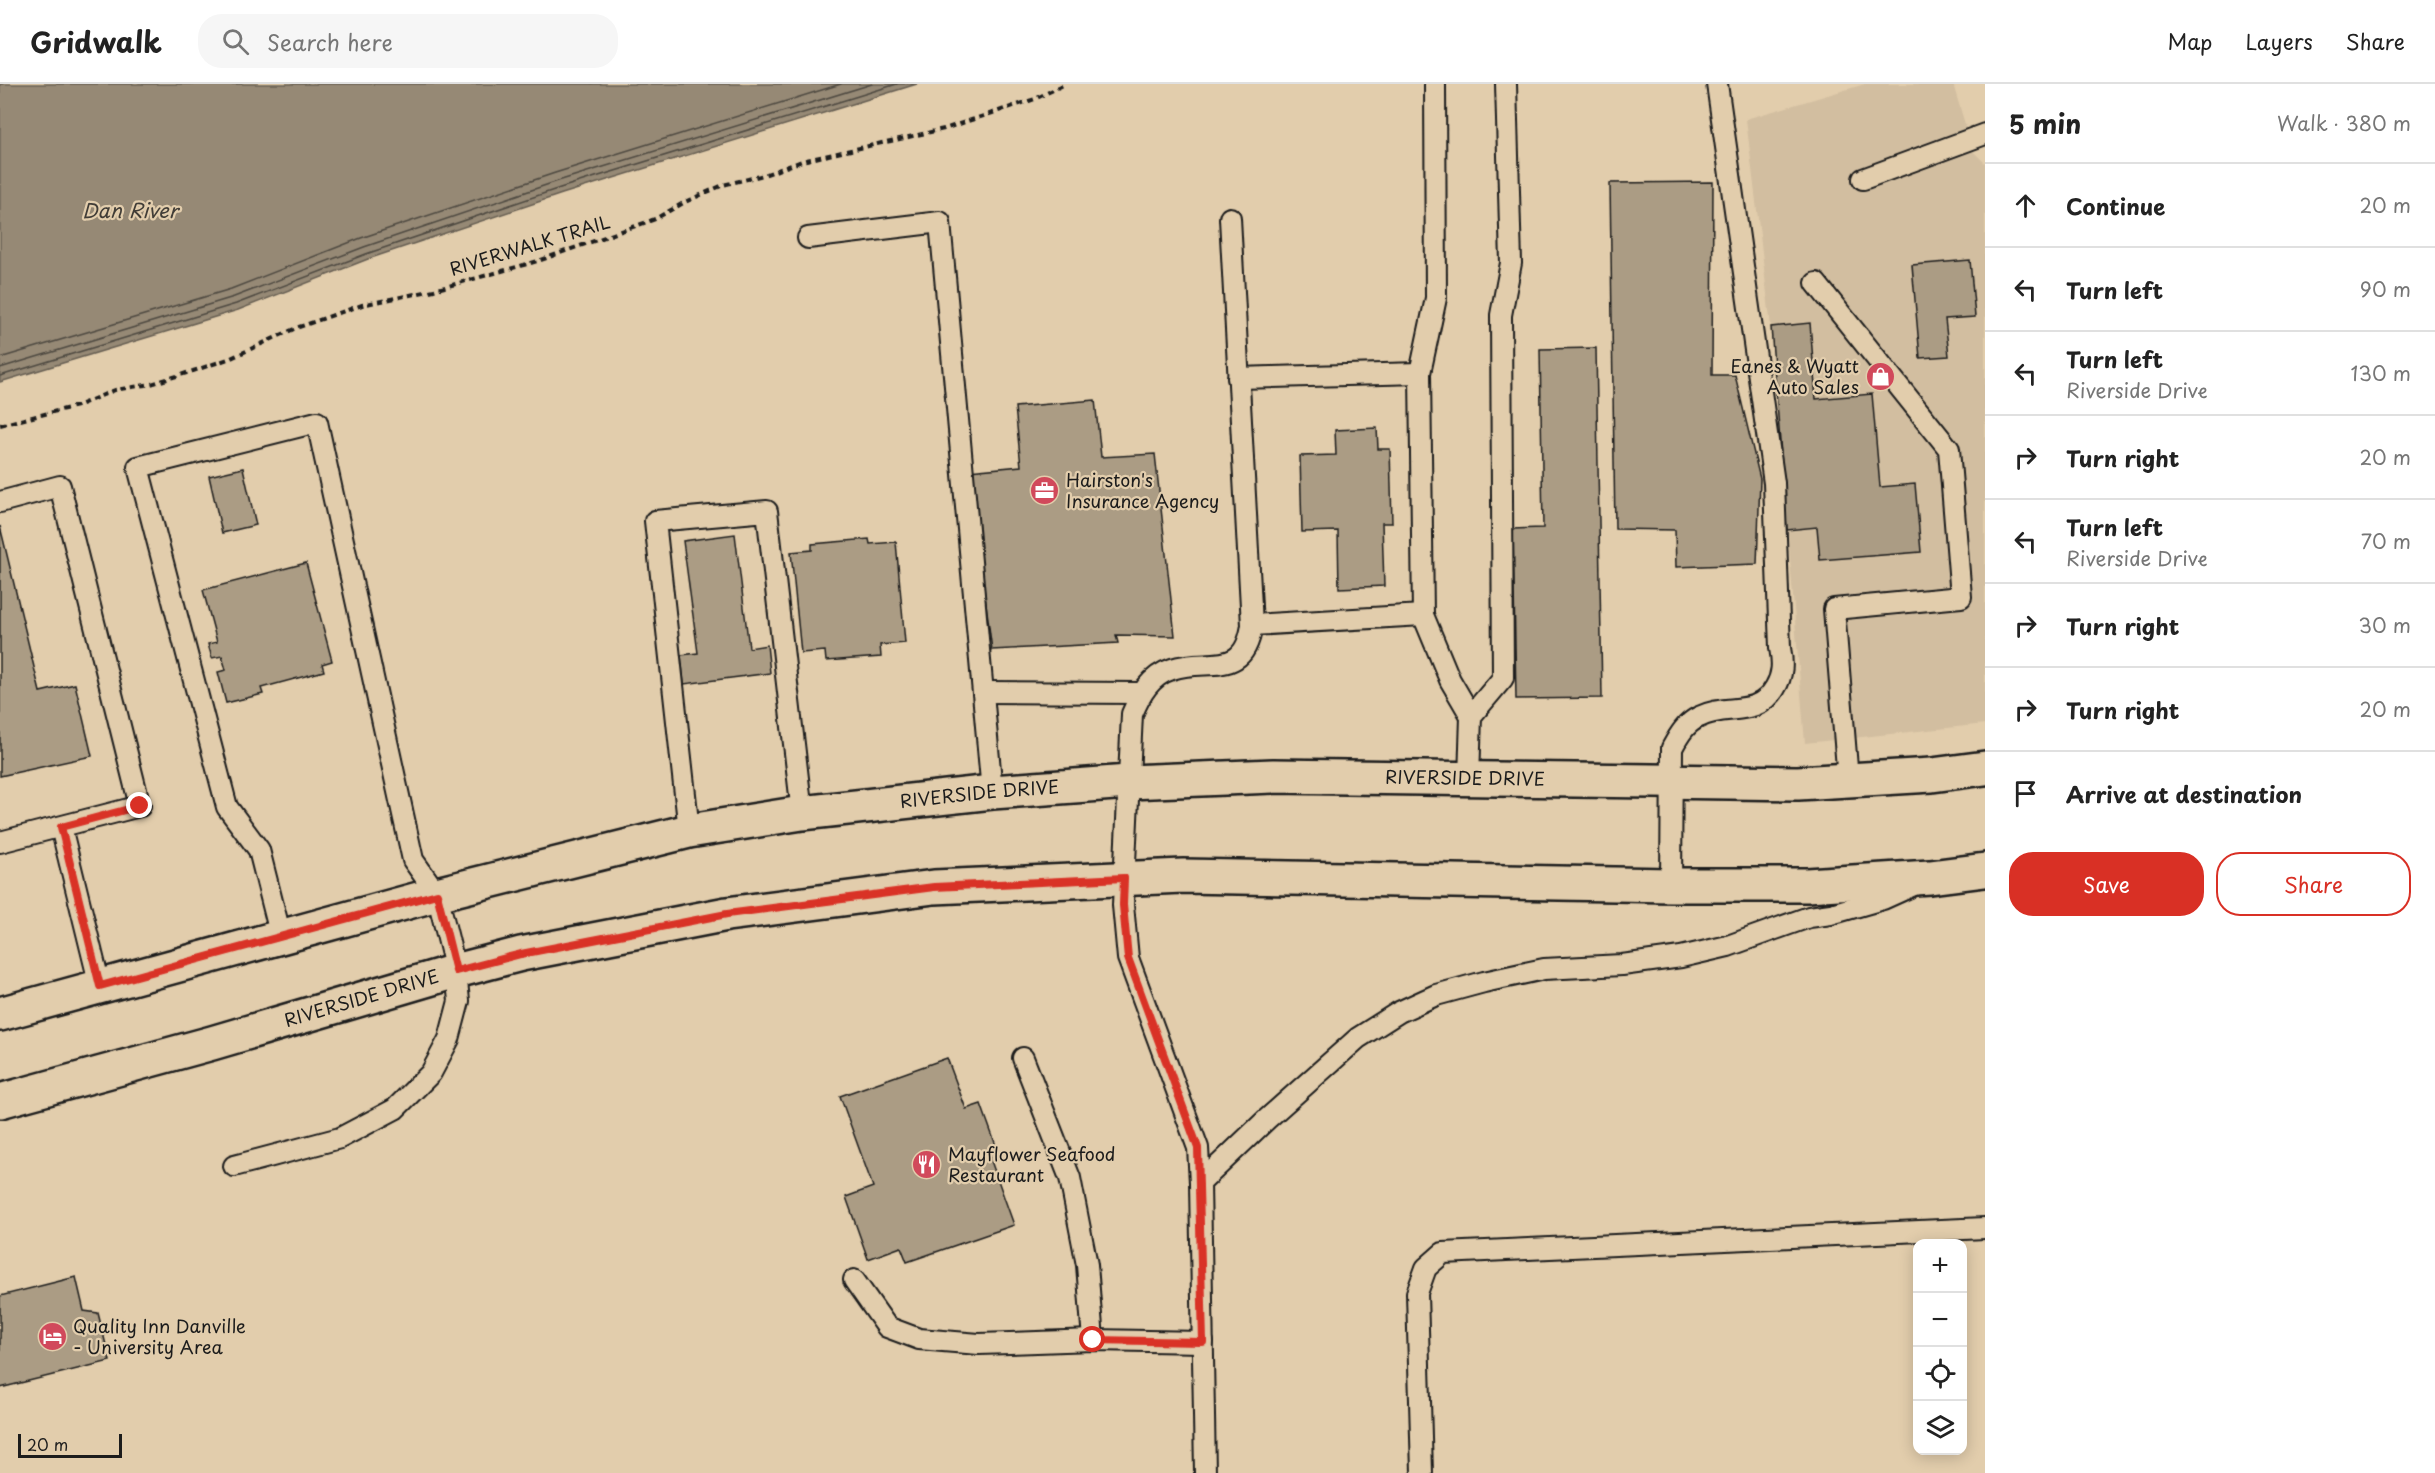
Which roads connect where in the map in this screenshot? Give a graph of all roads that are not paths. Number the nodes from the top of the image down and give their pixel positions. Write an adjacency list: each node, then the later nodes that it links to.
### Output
1 (1435, 84): 9 (lane)
2 (1506, 84): 16 (lane)
3 (1717, 84): 21 (lane)
4 (1985, 134): 5 (lane)
5 (1863, 179)
6 (1230, 218): 10 (lane)
7 (808, 238): 14 (lane)
8 (1816, 283): 19 (lane)
9 (1420, 373): 10 (lane); 12 (lane)
10 (1238, 378): 13 (lane)
11 (0, 502): 24 (lane)
12 (1423, 615): 13 (lane); 16 (lane)
13 (1252, 626): 15 (lane)
14 (983, 692): 15 (lane); 22 (lane)
15 (1141, 693): 20 (lane)
16 (1471, 716): 18 (lane)
17 (1985, 768): 19 (main road, RIVERSIDE DRIVE)
18 (1469, 779): 20 (main road, RIVERSIDE DRIVE); 21 (main road, RIVERSIDE DRIVE)
19 (1848, 780): 21 (main road, RIVERSIDE DRIVE)
20 (1128, 782): 22 (main road, RIVERSIDE DRIVE); 29 (lane)
21 (1671, 782): 30 (lane)
22 (992, 792): 23 (main road, RIVERSIDE DRIVE)
23 (802, 813): 25 (main road, RIVERSIDE DRIVE); 25 (lane)
24 (61, 827): 26 (lane); 34 (lane)
25 (689, 831): 31 (main road, RIVERSIDE DRIVE)
26 (0, 842)
27 (1985, 870): 28 (main road, RIVERSIDE DRIVE)
28 (1930, 877): 30 (main road, RIVERSIDE DRIVE); 39 (lane)
29 (1124, 878): 30 (main road, RIVERSIDE DRIVE); 33 (main road, RIVERSIDE DRIVE); 39 (lane)
30 (1671, 885)
31 (437, 894): 32 (main road, RIVERSIDE DRIVE); 32 (lane); 33 (lane)
32 (281, 937): 34 (main road, RIVERSIDE DRIVE)
33 (456, 971): 37 (main road, RIVERSIDE DRIVE); 38 (lane)
34 (100, 986): 35 (main road, RIVERSIDE DRIVE)
35 (0, 1014)
36 (1023, 1058): 42 (lane)
37 (0, 1101)
38 (234, 1166)
39 (1200, 1183): 43 (lane)
40 (1985, 1228): 45 (lane)
41 (854, 1280): 42 (lane)
42 (1093, 1340): 43 (lane)
43 (1203, 1342): 44 (lane)
44 (1205, 1473)
45 (1422, 1473)

